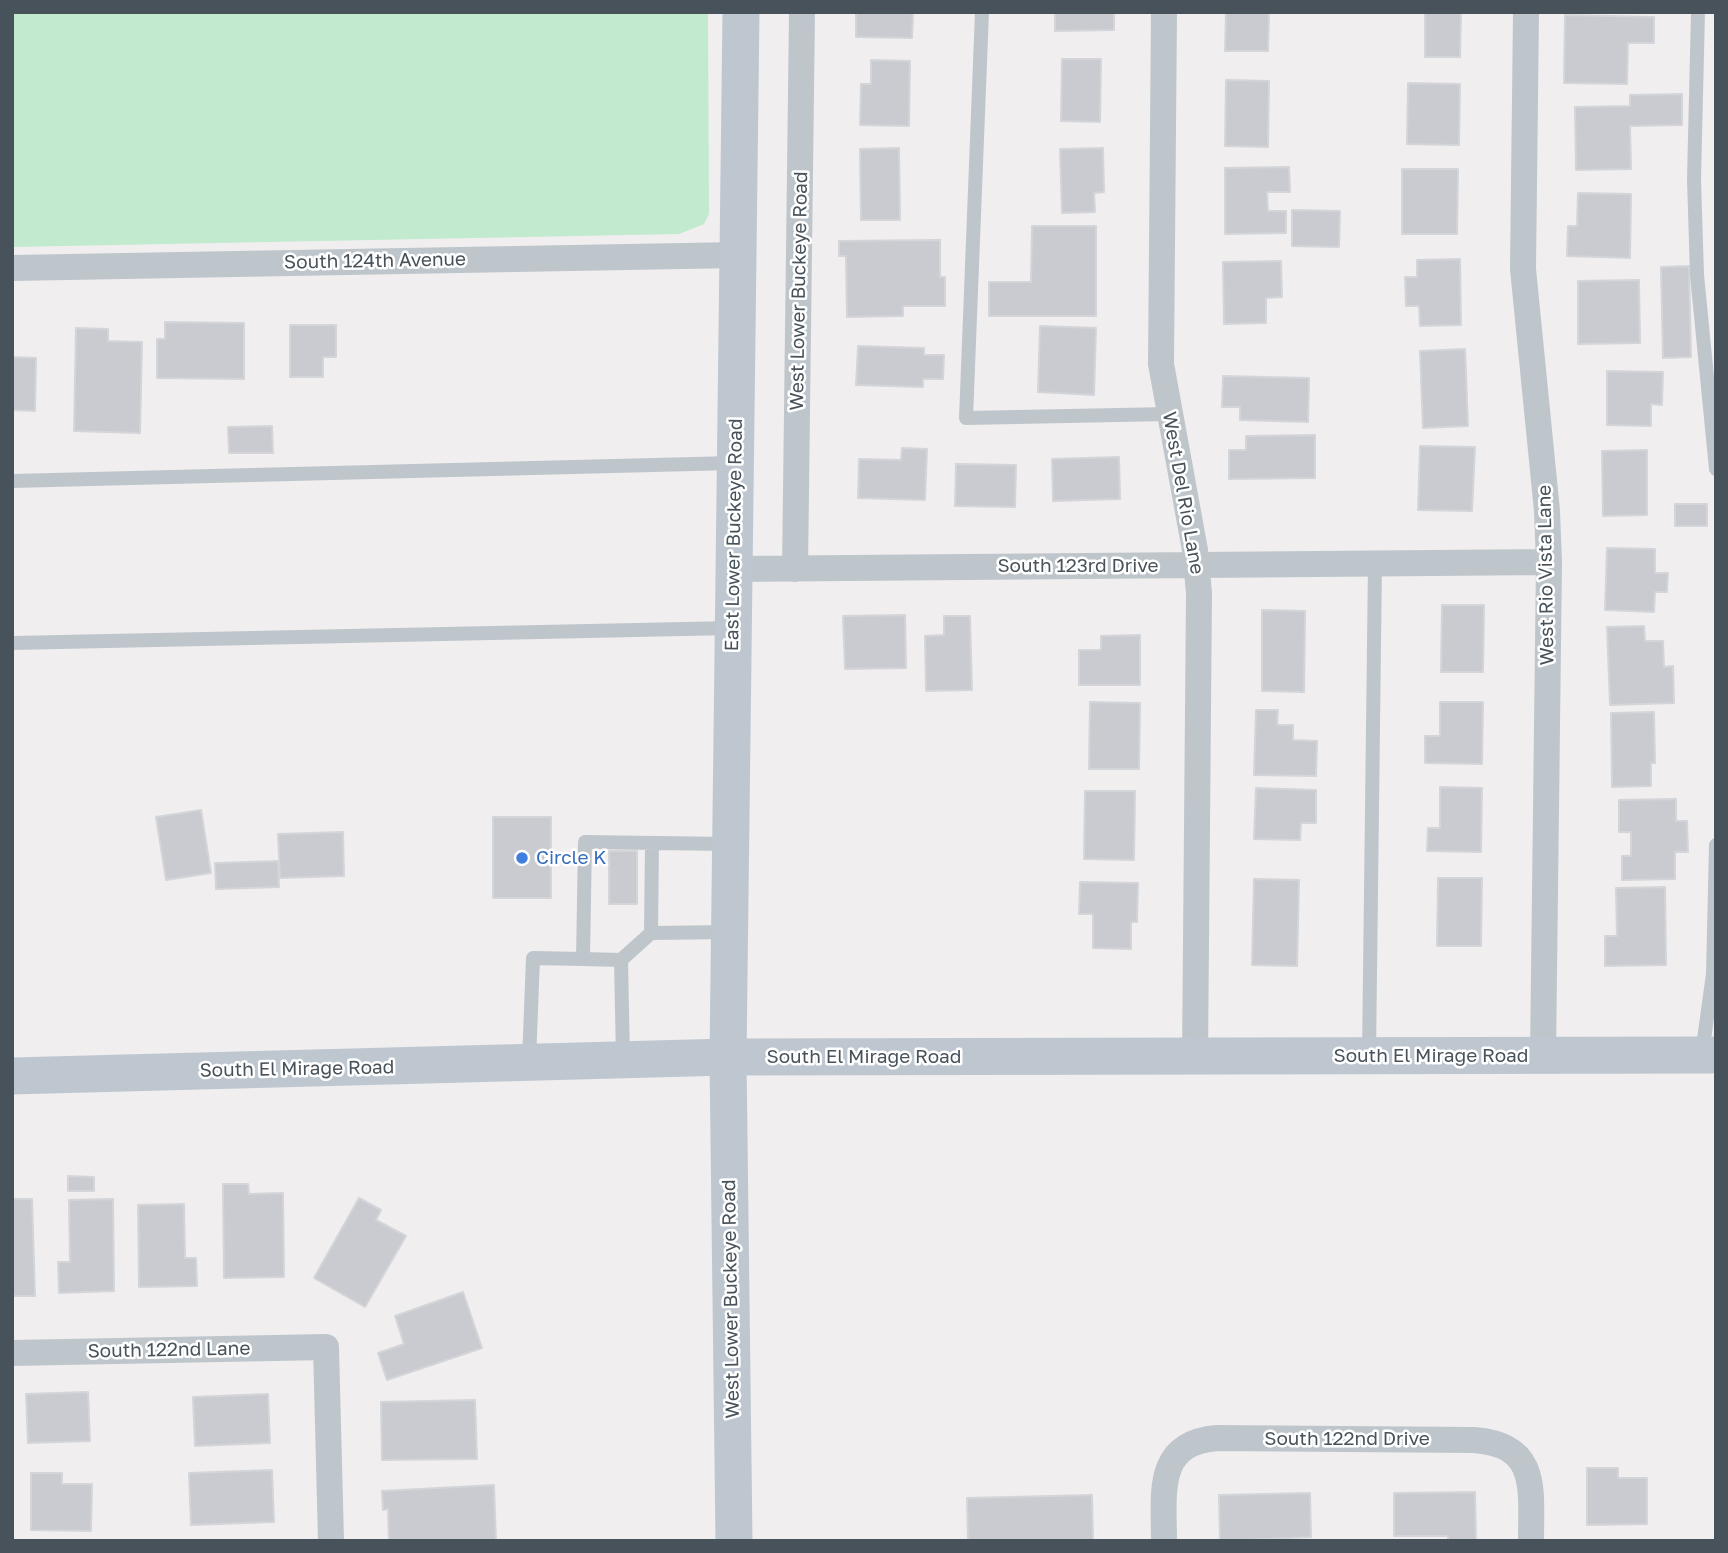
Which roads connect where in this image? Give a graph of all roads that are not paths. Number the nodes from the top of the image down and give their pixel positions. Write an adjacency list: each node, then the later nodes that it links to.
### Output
1 (741, 12): 7 (main road, East Lower Buckeye Road)
2 (802, 12): 17 (street, West Lower Buckeye Road)
3 (982, 12): 9 (lane)
4 (1164, 12): 9 (street, West Del Rio Lane)
5 (1526, 12): 13 (street, West Rio Vista Lane)
6 (1699, 12): 11 (lane)
7 (738, 255): 8 (street, South 124th Avenue); 10 (main road, East Lower Buckeye Road)
8 (12, 268)
9 (1169, 414): 15 (street, West Del Rio Lane)
10 (735, 463): 12 (lane); 16 (main road, East Lower Buckeye Road)
11 (1716, 469)
12 (12, 481)
13 (1549, 562): 14 (street, South 123rd Drive); 29 (street, West Rio Vista Lane)
14 (1375, 563): 15 (street, South 123rd Drive); 28 (lane)
15 (1197, 565): 17 (street, South 123rd Drive); 31 (street, West Del Rio Lane)
16 (733, 569): 17 (street, South 123rd Drive); 18 (main road, East Lower Buckeye Road)
17 (795, 569)
18 (732, 628): 19 (lane); 21 (main road, East Lower Buckeye Road)
19 (12, 643)
20 (652, 843): 21 (lane); 24 (lane); 25 (lane)
21 (730, 844): 23 (main road, East Lower Buckeye Road)
22 (1716, 845): 27 (lane)
23 (729, 932): 24 (lane); 30 (main road, East Lower Buckeye Road)
24 (651, 933): 26 (lane)
25 (583, 959): 26 (lane); 33 (lane)
26 (621, 960): 32 (lane)
27 (1709, 1055): 29 (main road, South El Mirage Road)
28 (1368, 1056): 29 (main road, South El Mirage Road); 31 (main road, South El Mirage Road)
29 (1543, 1056)
30 (728, 1057): 31 (main road, South El Mirage Road); 32 (main road, South El Mirage Road); 37 (main road, West Lower Buckeye Road)
31 (1195, 1057)
32 (623, 1059): 33 (main road, South El Mirage Road)
33 (529, 1063): 34 (main road, South El Mirage Road)
34 (12, 1076)
35 (12, 1353): 36 (street, South 122nd Lane)
36 (331, 1541)
37 (734, 1541)
38 (1164, 1541): 39 (street, South 122nd Drive)
39 (1531, 1541)

